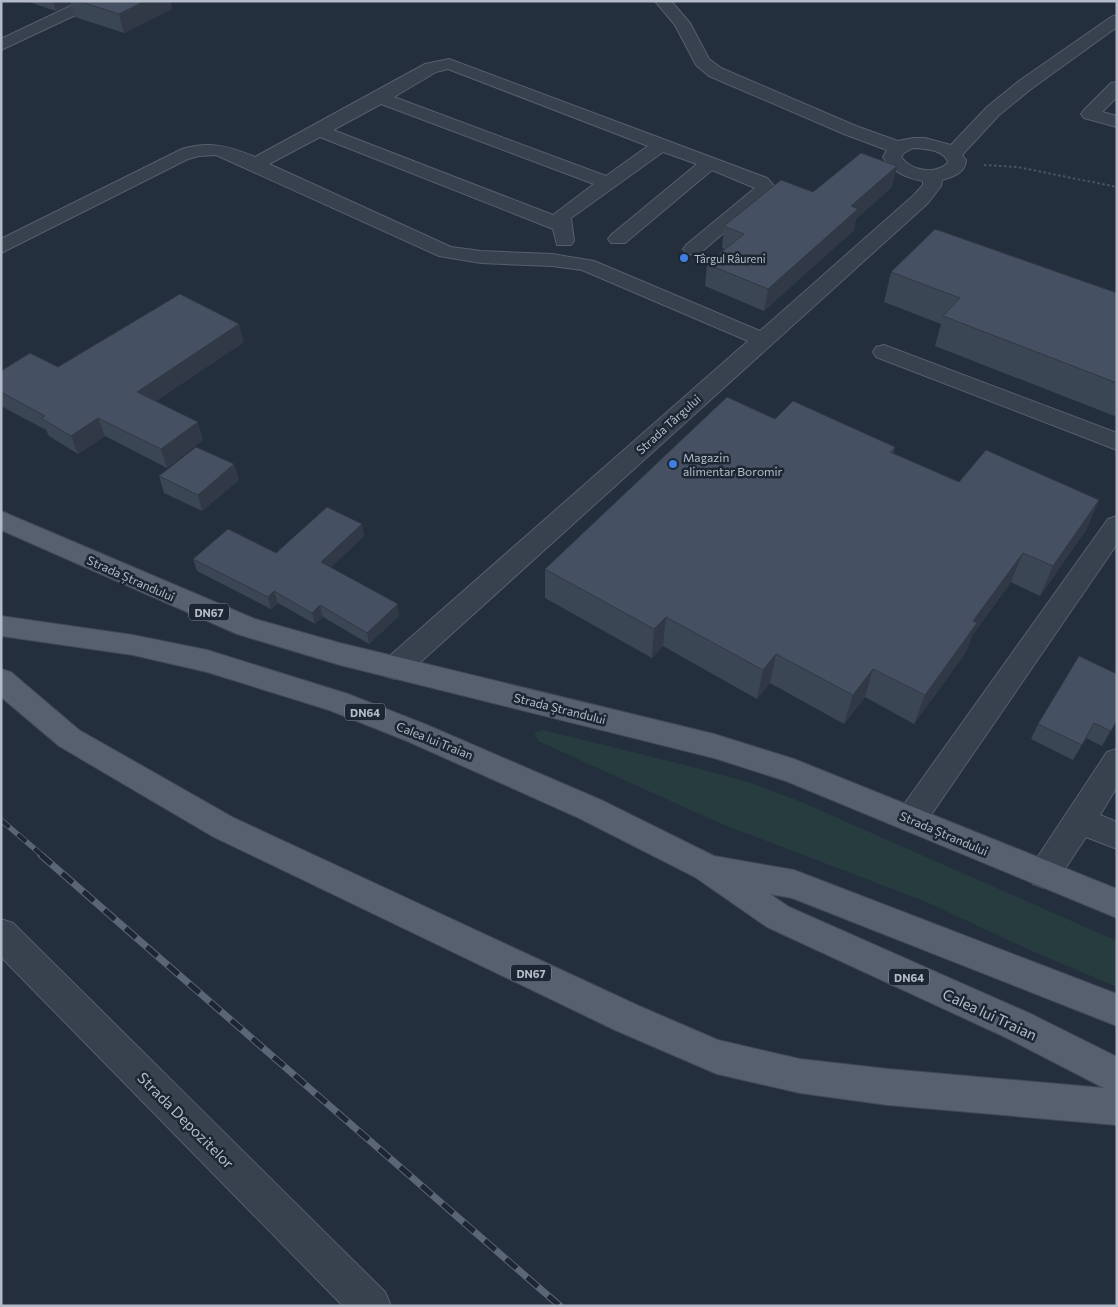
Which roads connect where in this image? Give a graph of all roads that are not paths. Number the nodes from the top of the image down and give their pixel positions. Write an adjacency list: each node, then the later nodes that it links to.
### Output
1 (94, 1): 4 (street)
2 (662, 1): 10 (street)
3 (1117, 20): 11 (street)
4 (1, 45)
5 (1117, 87): 7 (street)
6 (380, 98): 8 (street); 9 (street); 15 (street)
7 (1117, 122)
8 (320, 131): 13 (street); 16 (street)
9 (661, 144): 12 (street); 15 (street)
10 (899, 148): 11 (street); 14 (street)
11 (955, 160): 14 (street)
12 (710, 163): 17 (street); 19 (street)
13 (256, 164): 18 (street); 20 (street)
14 (933, 176): 21 (street, Strada Târgului)
15 (606, 182): 16 (street)
16 (561, 225): 20 (street)
17 (618, 239)
18 (1, 248)
19 (693, 249)
20 (567, 260): 21 (street)
21 (763, 340): 29 (street, Strada Târgului)
22 (884, 352): 23 (street)
23 (1117, 442)
24 (1, 520): 27 (main road, Strada Ștrandului / DN67)
25 (1117, 525): 32 (street)
26 (1, 533): 27 (main road, DN67)
27 (32, 533): 29 (main road, Strada Ștrandului / DN67)
28 (1, 626): 35 (main road, Calea lui Traian / DN64)
29 (395, 668): 32 (main road, Strada Ștrandului / DN67)
30 (1, 680): 41 (main road, DN67)
31 (1117, 760): 33 (street)
32 (911, 819): 36 (main road, Strada Ștrandului / DN67)
33 (1080, 822): 34 (street); 36 (street)
34 (1117, 836)
35 (706, 867): 39 (main road, Calea lui Traian / DN64); 40 (main road, Calea lui Traian / DN64)
36 (1044, 874): 37 (main road, Strada Ștrandului / DN67)
37 (1117, 904)
38 (1, 934): 42 (street, Strada Depozitelor)
39 (1117, 1010)
40 (1117, 1076)
41 (1117, 1107)
42 (371, 1306)

